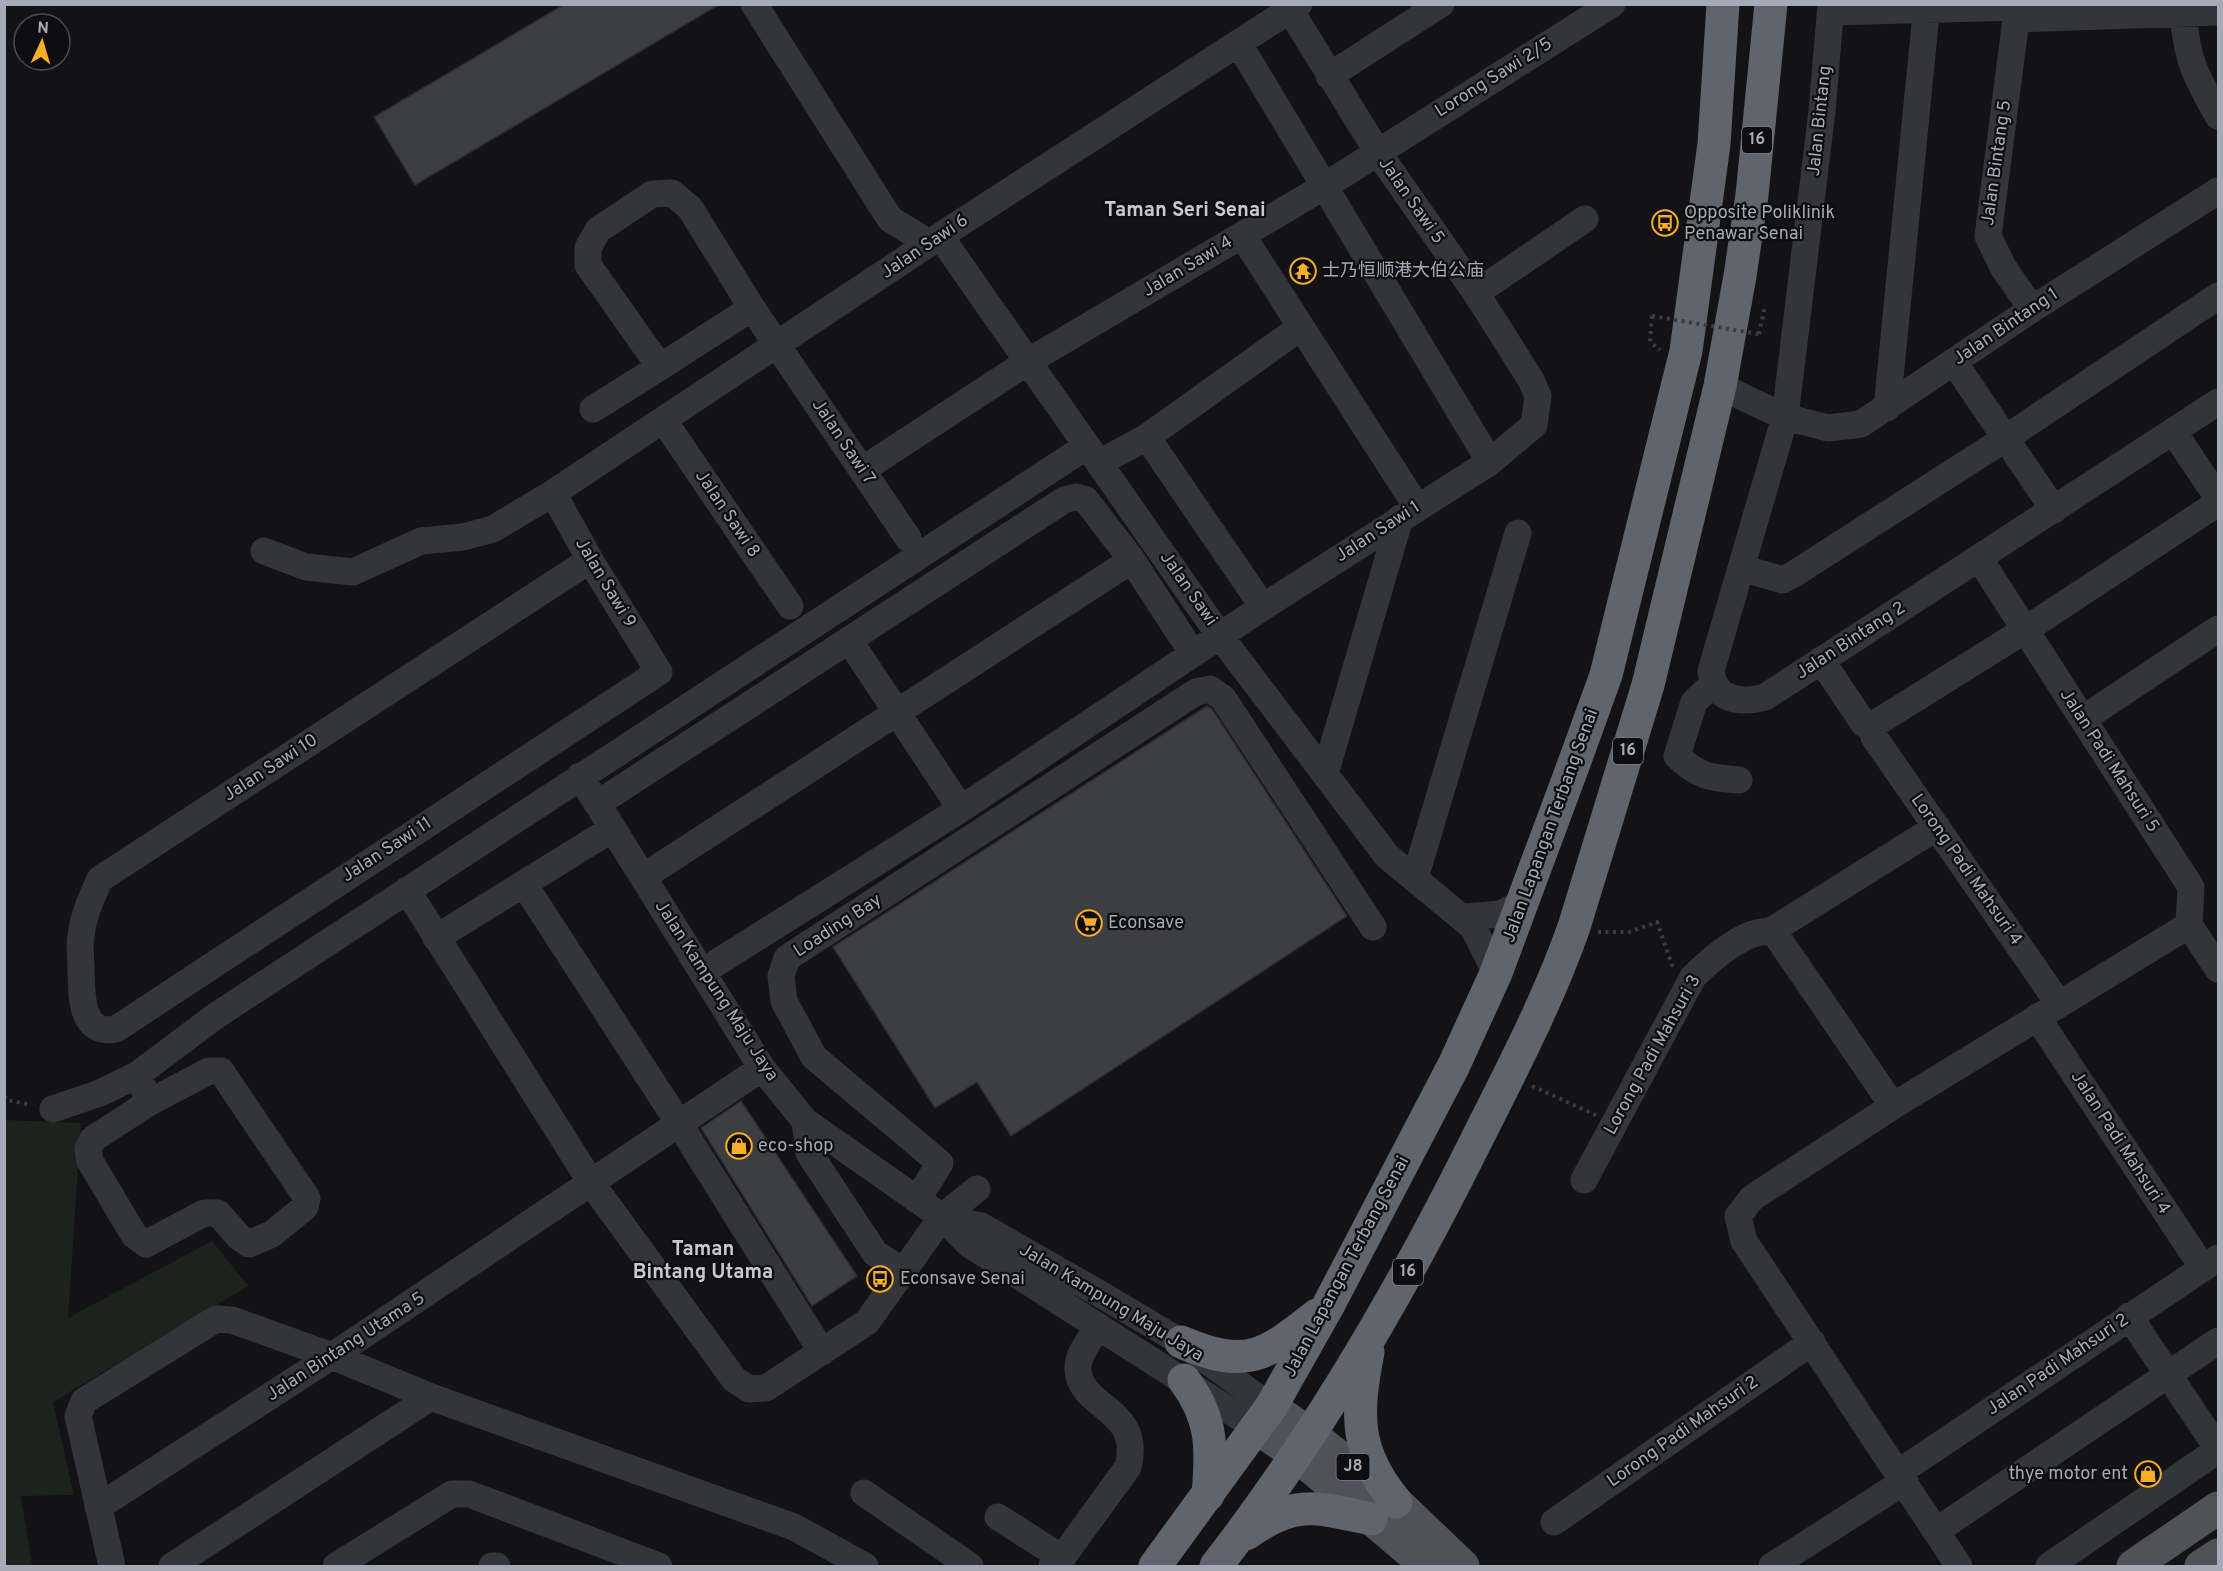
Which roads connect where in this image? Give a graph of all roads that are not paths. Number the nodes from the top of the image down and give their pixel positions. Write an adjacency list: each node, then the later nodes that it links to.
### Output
1 (753, 4): 20 (street)
2 (1441, 4): 13 (street)
3 (1612, 4): 15 (street, Lorong Sawi 2/5)
4 (1723, 4): 80 (highway, Jalan Lapangan Terbang Senai)
5 (1771, 4): 30 (highway, 16)
6 (1927, 6): 8 (street); 9 (street); 32 (street)
7 (1295, 7): 12 (street, Jalan Sawi 6); 13 (street, Jalan Sawi 5)
8 (1831, 8): 34 (street, Jalan Bintang)
9 (2018, 10): 11 (street); 24 (street, Jalan Bintang 5)
10 (2218, 12): 11 (street)
11 (2183, 13): 14 (street)
12 (1239, 44): 16 (street); 20 (street, Jalan Sawi 6)
13 (1329, 76): 15 (street, Jalan Sawi 5)
14 (2218, 116)
15 (1377, 152): 16 (street, Jalan Sawi 4); 21 (street, Jalan Sawi 5)
16 (1325, 186): 19 (street, Jalan Sawi 4); 41 (street)
17 (2218, 191): 24 (street, Jalan Bintang 1)
18 (1584, 219): 21 (street)
19 (1242, 235): 25 (street); 27 (street, Jalan Sawi 4)
20 (935, 239): 26 (street, Jalan Sawi 6); 27 (street, Jalan Sawi)
21 (1476, 293): 36 (street, Jalan Sawi 5)
22 (2218, 296): 39 (street)
23 (752, 308): 26 (street, Jalan Sawi 7); 29 (street); 29 (street, Jalan Sawi 7)
24 (2032, 309): 28 (street, Jalan Bintang 1)
25 (1301, 327): 38 (street); 46 (street)
26 (778, 346): 35 (street, Jalan Sawi 6); 42 (street, Jalan Sawi 7)
27 (1029, 362): 40 (street, Jalan Sawi); 42 (street, Jalan Sawi 4)
28 (1954, 362): 32 (street, Jalan Bintang 1); 39 (street)
29 (660, 367): 33 (street)
30 (1720, 386): 34 (street, Jalan Bintang 1); 110 (highway, 16)
31 (2218, 402): 37 (street, Jalan Bintang 2)
32 (1887, 408): 34 (street, Jalan Bintang 1)
33 (593, 409)
34 (1785, 417): 53 (street)
35 (664, 421): 43 (street, Jalan Sawi 6); 54 (street, Jalan Sawi 8)
36 (1534, 425): 41 (street, Jalan Sawi 1)
37 (2173, 431): 44 (street); 45 (street, Jalan Bintang 2)
38 (1147, 437): 40 (street); 55 (street)
39 (2006, 438): 45 (street); 53 (street)
40 (1093, 454): 58 (street, Jalan Sawi); 69 (street)
41 (1490, 462): 46 (street, Jalan Sawi 1)
42 (862, 470): 48 (street, Jalan Sawi 7)
43 (554, 494): 49 (street, Jalan Sawi 6); 51 (street, Jalan Sawi 9)
44 (2218, 500): 57 (street)
45 (2054, 510): 50 (street, Jalan Bintang 2)
46 (1409, 512): 55 (street, Jalan Sawi 1); 68 (street)
47 (1518, 533): 77 (street)
48 (908, 538)
49 (264, 551)
50 (1979, 558): 57 (street, Jalan Padi Mahsuri 5); 61 (street, Jalan Bintang 2)
51 (590, 560): 62 (street, Jalan Sawi 9); 90 (street, Jalan Sawi 10)
52 (1132, 560): 59 (street); 60 (street); 64 (street)
53 (1741, 568): 63 (street)
54 (790, 606)
55 (1263, 607): 58 (street, Jalan Sawi 1)
56 (2218, 629): 65 (street)
57 (2025, 630): 61 (street); 65 (street, Jalan Padi Mahsuri 5)
58 (1220, 636): 60 (street, Jalan Sawi 1); 68 (street, Jalan Sawi)
59 (849, 640): 64 (street); 72 (street)
60 (1193, 654): 67 (street, Jalan Sawi 1)
61 (1821, 660): 63 (street, Jalan Bintang 2)
62 (659, 672): 90 (street, Jalan Sawi 11)
63 (1712, 685): 70 (street)
64 (898, 712): 73 (street); 76 (street)
65 (2083, 719): 82 (street, Jalan Padi Mahsuri 5)
66 (1874, 737): 74 (street, Lorong Padi Mahsuri 4)
67 (1015, 773): 71 (street); 73 (street, Jalan Sawi 1)
68 (1325, 774): 77 (street, Jalan Sawi)
69 (580, 776): 72 (street, Jalan Kampung Maju Jaya); 79 (street)
70 (1739, 780)
71 (1031, 799): 83 (street); 101 (street, Loading Bay)
72 (597, 804): 75 (street, Jalan Kampung Maju Jaya)
73 (962, 808): 87 (street, Jalan Sawi 1)
74 (1937, 827): 84 (street, Lorong Padi Mahsuri 3); 89 (street, Lorong Padi Mahsuri 4)
75 (612, 829): 76 (street, Jalan Kampung Maju Jaya); 78 (street)
76 (643, 877): 87 (street, Jalan Kampung Maju Jaya)
77 (1415, 878): 81 (street, Jalan Sawi)
78 (524, 884): 85 (street); 97 (street)
79 (407, 890): 85 (street); 92 (street)
80 (1524, 902): 81 (street); 88 (highway, Jalan Lapangan Terbang Senai)
81 (1465, 917): 88 (street, Jalan Sawi)
82 (2189, 925): 86 (street); 89 (street)
83 (1373, 927)
84 (1771, 931): 94 (street); 98 (street, Lorong Padi Mahsuri 3)
85 (436, 938): 99 (street)
86 (2218, 969)
87 (702, 972): 91 (street, Jalan Kampung Maju Jaya)
88 (1496, 973): 105 (highway, Jalan Lapangan Terbang Senai)
89 (2048, 1011): 94 (street); 103 (street, Jalan Padi Mahsuri 4)
90 (116, 1029)
91 (762, 1068): 96 (street, Jalan Kampung Maju Jaya); 97 (street, Jalan Bintang Utama 5)
92 (137, 1075): 93 (street); 95 (street)
93 (150, 1102): 93 (street)
94 (1893, 1106): 111 (street)
95 (53, 1109)
96 (805, 1121): 101 (street, Jalan Kampung Maju Jaya); 104 (street)
97 (680, 1125): 99 (street, Jalan Bintang Utama 5); 112 (street)
98 (1584, 1180)
99 (592, 1185): 112 (street); 113 (street, Jalan Bintang Utama 5)
100 (976, 1189): 102 (street)
101 (917, 1200): 102 (street, Jalan Kampung Maju Jaya)
102 (942, 1217): 104 (street); 107 (street, Jalan Kampung Maju Jaya); 109 (street, Jalan Kampung Maju Jaya)
103 (2211, 1263): 106 (street, Jalan Padi Mahsuri 2)
104 (903, 1271): 112 (street)
105 (1328, 1306): 109 (highway); 117 (highway, Jalan Lapangan Terbang Senai)
106 (2129, 1316): 114 (street); 120 (street, Jalan Padi Mahsuri 2)
107 (1098, 1326): 115 (street, Jalan Kampung Maju Jaya); 131 (street)
108 (2218, 1341): 114 (street)
109 (1181, 1342): 117 (street, Jalan Kampung Maju Jaya)
110 (1370, 1342): 118 (highway, 16); 125 (highway)
111 (1812, 1342): 120 (street); 127 (street, Lorong Padi Mahsuri 2)
112 (822, 1352)
113 (332, 1356): 116 (street); 123 (street, Jalan Bintang Utama 5); 123 (street)
114 (2167, 1375): 119 (street); 128 (street)
115 (1184, 1380): 117 (street, Jalan Kampung Maju Jaya); 122 (highway)
116 (431, 1397): 133 (street); 136 (street)
117 (1264, 1418): 118 (main road, J8); 122 (highway, Jalan Lapangan Terbang Senai)
118 (1302, 1443): 125 (main road, J8); 129 (highway, 16)
119 (2218, 1450): 144 (street)
120 (1901, 1477): 128 (street); 142 (street, Jalan Padi Mahsuri 2)
121 (864, 1493): 137 (street)
122 (1208, 1495): 138 (highway, Jalan Lapangan Terbang Senai)
123 (98, 1507): 132 (street)
124 (2218, 1508): 145 (main road)
125 (1384, 1510): 129 (highway); 140 (main road, J8); 141 (main road, J8)
126 (998, 1517): 131 (street)
127 (1554, 1522)
128 (1936, 1531): 143 (street)
129 (1236, 1541): 139 (highway, 16)
130 (2218, 1555): 146 (main road)
131 (1057, 1562)
132 (112, 1566)
133 (172, 1566)
134 (336, 1566): 135 (street)
135 (659, 1566)
136 (865, 1566)
137 (970, 1566)
138 (1155, 1566)
139 (1216, 1566)
140 (1427, 1566)
141 (1463, 1566)
142 (1772, 1566)
143 (1959, 1566)
144 (2049, 1566)
145 (2133, 1566)
146 (2201, 1566)

